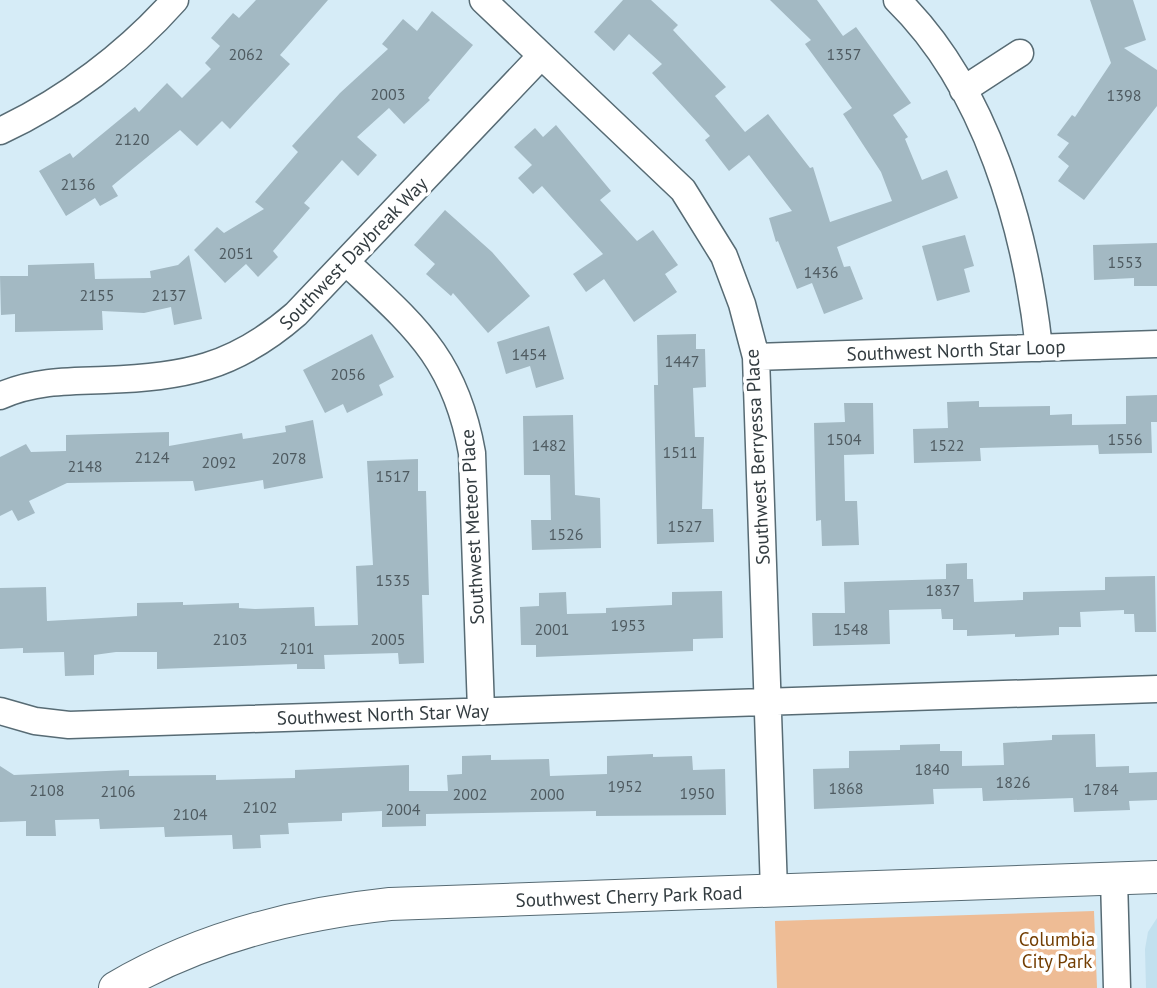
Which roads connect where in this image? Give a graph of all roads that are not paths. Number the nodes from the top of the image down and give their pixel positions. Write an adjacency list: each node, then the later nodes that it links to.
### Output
1 (175, 0): 7 (street)
2 (483, 0): 5 (street, Southwest Berryessa Place)
3 (897, 0): 6 (street)
4 (1020, 53): 6 (street)
5 (541, 56): 8 (street, Southwest Daybreak Way); 11 (street, Southwest Berryessa Place)
6 (963, 90): 10 (street)
7 (0, 131)
8 (346, 262): 12 (street, Southwest Daybreak Way); 15 (street, Southwest Meteor Place)
9 (1157, 344): 10 (street, Southwest North Star Loop)
10 (1039, 348): 11 (street, Southwest North Star Loop)
11 (756, 357): 14 (street, Southwest Berryessa Place)
12 (0, 396)
13 (1157, 689): 14 (street)
14 (767, 702): 15 (street, Southwest North Star Way); 19 (street, Southwest Berryessa Place)
15 (481, 710): 16 (street, Southwest North Star Way)
16 (0, 711)
17 (1157, 877): 18 (main road, Southwest Cherry Park Road)
18 (1114, 879): 19 (main road, Southwest Cherry Park Road); 21 (street)
19 (774, 891): 20 (main road, Southwest Cherry Park Road)
20 (115, 988)
21 (1117, 988)

